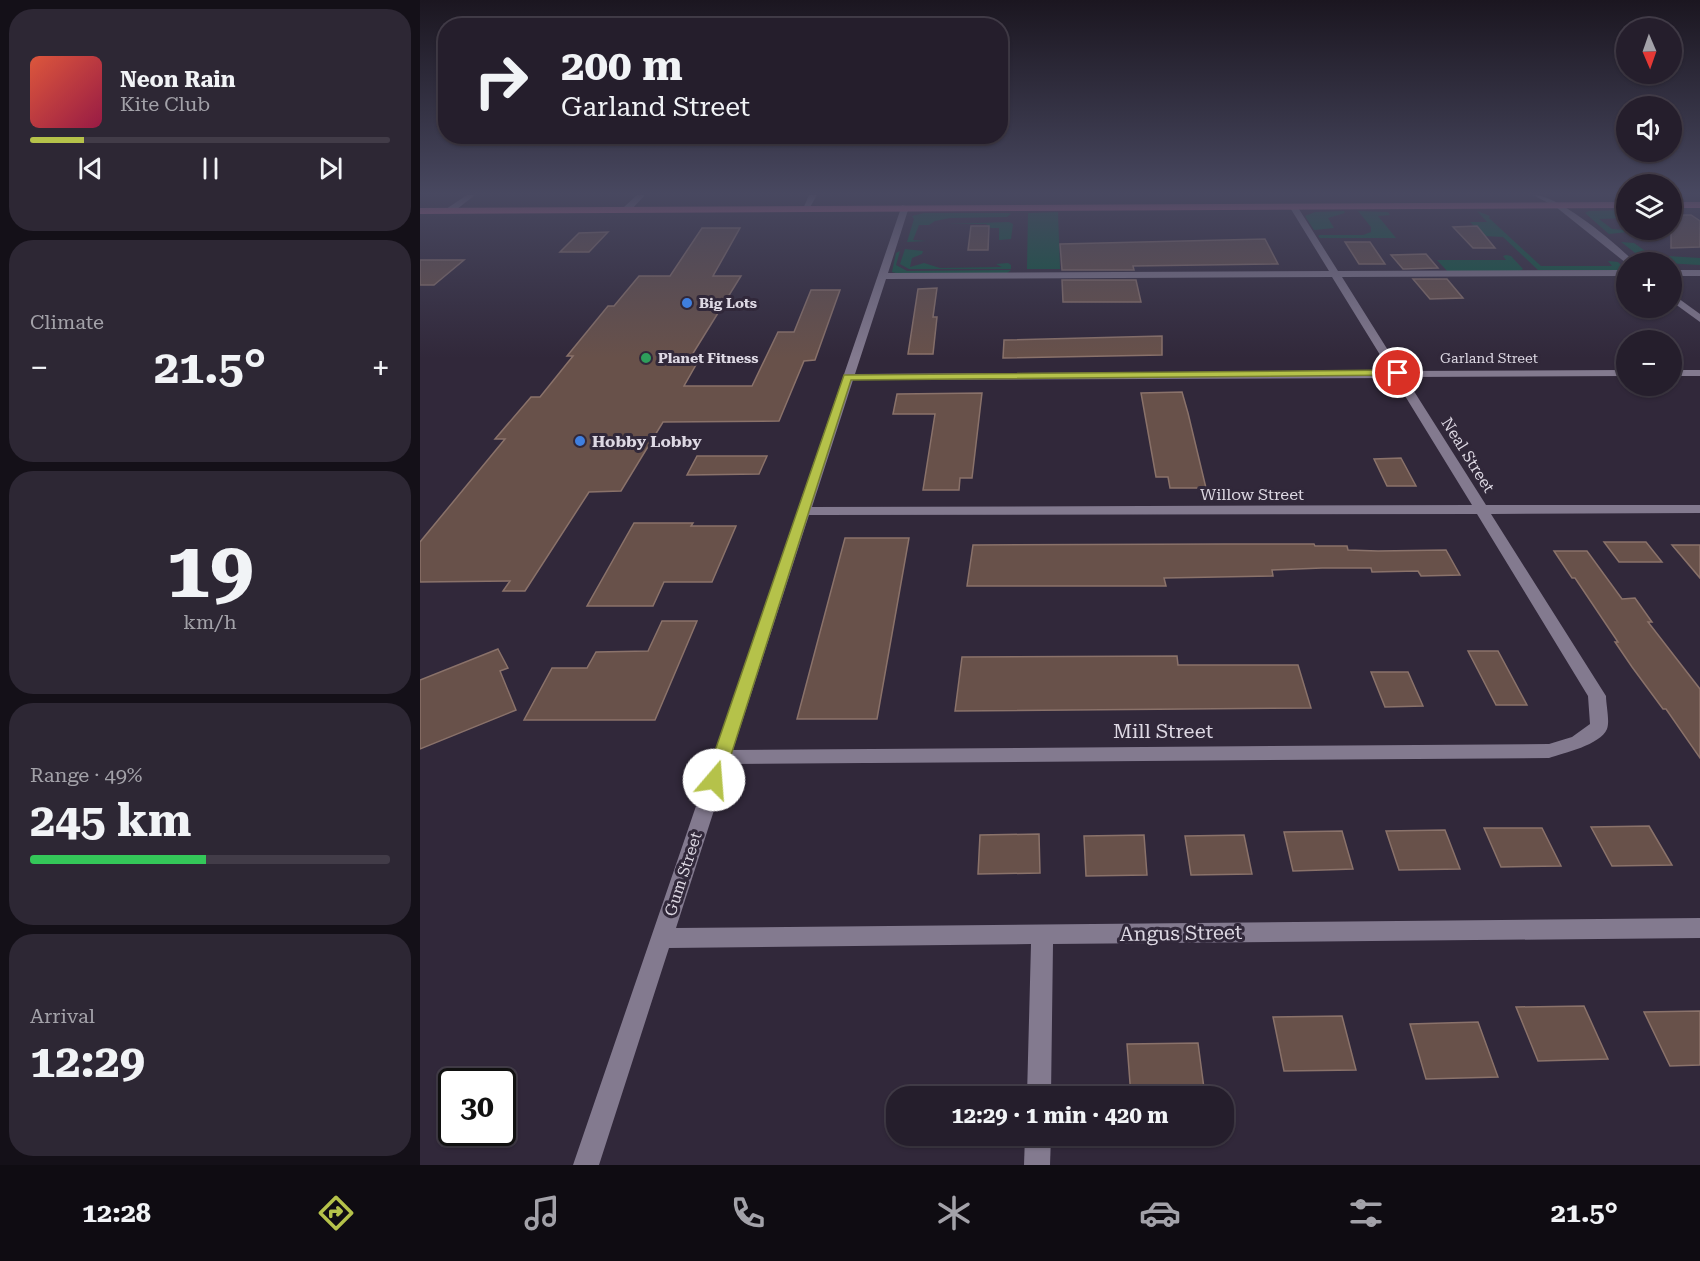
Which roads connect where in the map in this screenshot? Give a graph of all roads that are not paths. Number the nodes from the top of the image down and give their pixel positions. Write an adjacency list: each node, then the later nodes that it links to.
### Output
1 (890, 249): 7 (street, Gum Street)
2 (1321, 249): 6 (street, Neal Street)
3 (1616, 273): 6 (street)
4 (1682, 273): 5 (street)
5 (1700, 273)
6 (1337, 275): 7 (street); 10 (street, Neal Street)
7 (881, 276): 14 (street, Gum Street)
8 (1682, 305): 9 (street)
9 (1700, 319)
10 (1398, 373): 11 (street, Garland Street); 14 (street, Garland Street); 17 (street, Neal Street)
11 (1616, 373)
12 (1682, 373): 13 (street)
13 (1700, 373)
14 (847, 377): 16 (street, Gum Street)
15 (1700, 509): 17 (street, Willow Street)
16 (803, 511): 17 (street, Willow Street); 19 (street, Gum Street)
17 (1483, 511): 18 (street, Neal Street)
18 (1599, 727): 19 (street, Mill Street)
19 (721, 758): 22 (street, Gum Street)
20 (1700, 928): 21 (street, Angus Street)
21 (1042, 934): 22 (street, Angus Street); 23 (street)
22 (662, 938): 25 (street, Gum Street)
23 (1039, 1086)
24 (1038, 1146): 26 (street)
25 (586, 1165)
26 (1037, 1165)

